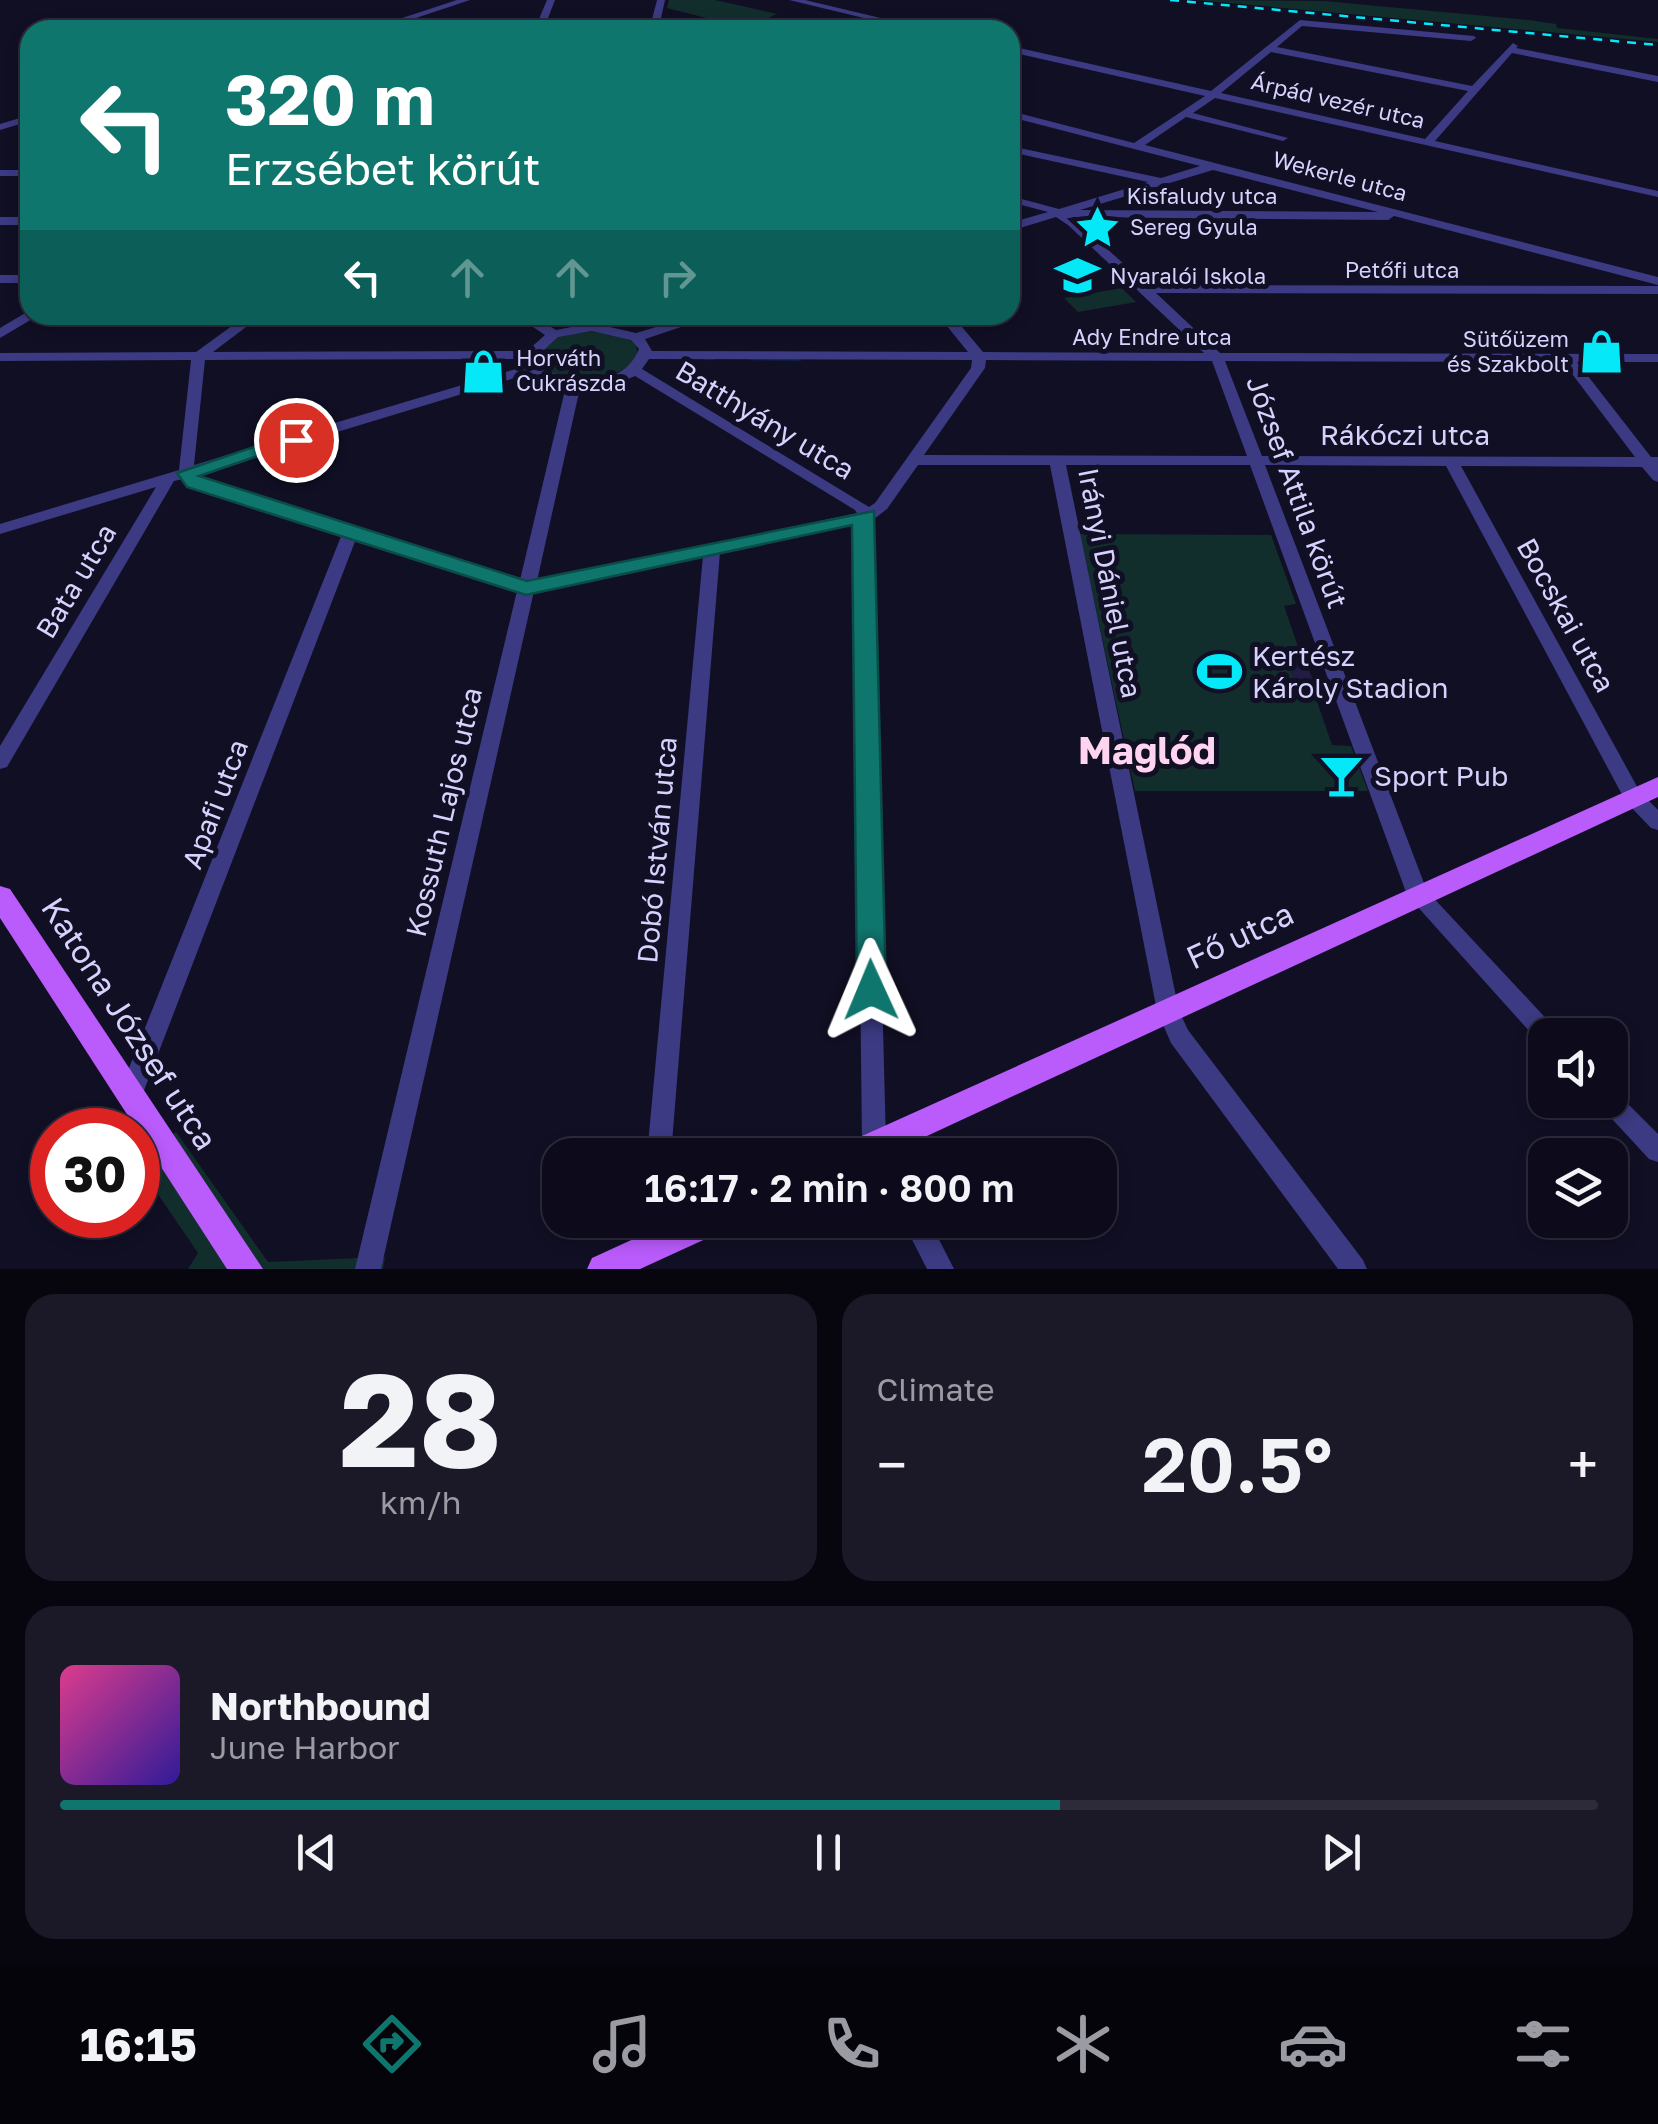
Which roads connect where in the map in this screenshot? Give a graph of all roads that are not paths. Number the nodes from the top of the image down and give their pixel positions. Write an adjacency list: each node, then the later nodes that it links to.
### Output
1 (466, 0): 3 (street)
2 (793, 0): 4 (street)
3 (403, 20)
4 (882, 20)
5 (1470, 38): 6 (street)
6 (1268, 48): 9 (street); 10 (street)
7 (1020, 51): 10 (street, Árpád vezér utca)
8 (1658, 79): 9 (street)
9 (1474, 89): 14 (street)
10 (1214, 94): 11 (street); 14 (street, Árpád vezér utca)
11 (1186, 114): 13 (street); 15 (street)
12 (1020, 116): 15 (street, Wekerle utca)
13 (1283, 138)
14 (1428, 142): 19 (street, Árpád vezér utca)
15 (1138, 146): 17 (street, Wekerle utca)
16 (1020, 151): 18 (street)
17 (1216, 164): 18 (street); 22 (street, Wekerle utca)
18 (1160, 181): 21 (street)
19 (1658, 194)
20 (1020, 202): 21 (street, József Attila körút)
21 (1059, 213): 22 (street, Kisfaludy utca); 23 (street); 25 (street, József Attila körút)
22 (1405, 214): 24 (street, Wekerle utca)
23 (1020, 224)
24 (1658, 281)
25 (1146, 289): 26 (street, Petőfi utca); 39 (street, József Attila körút)
26 (1658, 290)
27 (241, 325): 38 (street)
28 (539, 325): 33 (street)
29 (581, 325): 33 (street)
30 (604, 325): 34 (street)
31 (676, 325): 34 (street)
32 (953, 325): 36 (street)
33 (554, 334): 42 (street)
34 (636, 337): 35 (street)
35 (646, 354): 36 (street, Ady Endre utca); 43 (street)
36 (979, 356): 39 (street, Ady Endre utca); 45 (street)
37 (0, 357): 38 (street)
38 (198, 357): 42 (street); 50 (street)
39 (1217, 357): 40 (street, Ady Endre utca); 47 (street, József Attila körút)
40 (1567, 358): 41 (street, Ady Endre utca); 49 (street)
41 (1658, 358)
42 (532, 362): 44 (street); 50 (street)
43 (634, 370): 44 (street); 52 (street, Batthyány utca)
44 (574, 384): 56 (street, Kossuth Lajos utca)
45 (912, 460): 46 (street, Rákóczi utca); 52 (street)
46 (1056, 460): 47 (street, Rákóczi utca); 62 (street, Irányi Dániel utca)
47 (1255, 460): 48 (street, Rákóczi utca); 60 (street, József Attila körút)
48 (1450, 460): 49 (street, Rákóczi utca); 58 (street, Bocskai utca)
49 (1652, 462): 51 (street)
50 (177, 476): 53 (street); 54 (street); 57 (street, Bata utca)
51 (1658, 477)
52 (867, 516): 55 (street); 67 (street)
53 (0, 529)
54 (350, 534): 56 (street); 64 (street, Apafi utca)
55 (712, 550): 56 (street); 66 (street, Dobó István utca)
56 (526, 588): 73 (street, Kossuth Lajos utca)
57 (0, 762)
58 (1645, 792): 59 (street, Bocskai utca); 60 (main road, Fő utca)
59 (1658, 823)
60 (1418, 895): 62 (main road, Fő utca); 63 (street)
61 (0, 896): 64 (main road, Katona József utca)
62 (1168, 1011): 68 (main road, Fő utca); 76 (street, Irányi Dániel utca)
63 (1530, 1018)
64 (131, 1093): 72 (main road, Katona József utca)
65 (1626, 1118): 69 (street)
66 (661, 1138)
67 (869, 1138)
68 (899, 1138)
69 (1658, 1152)
70 (647, 1238): 74 (main road)
71 (925, 1238): 75 (street)
72 (235, 1261)
73 (367, 1264)
74 (604, 1269)
75 (941, 1269)
76 (1354, 1269)

